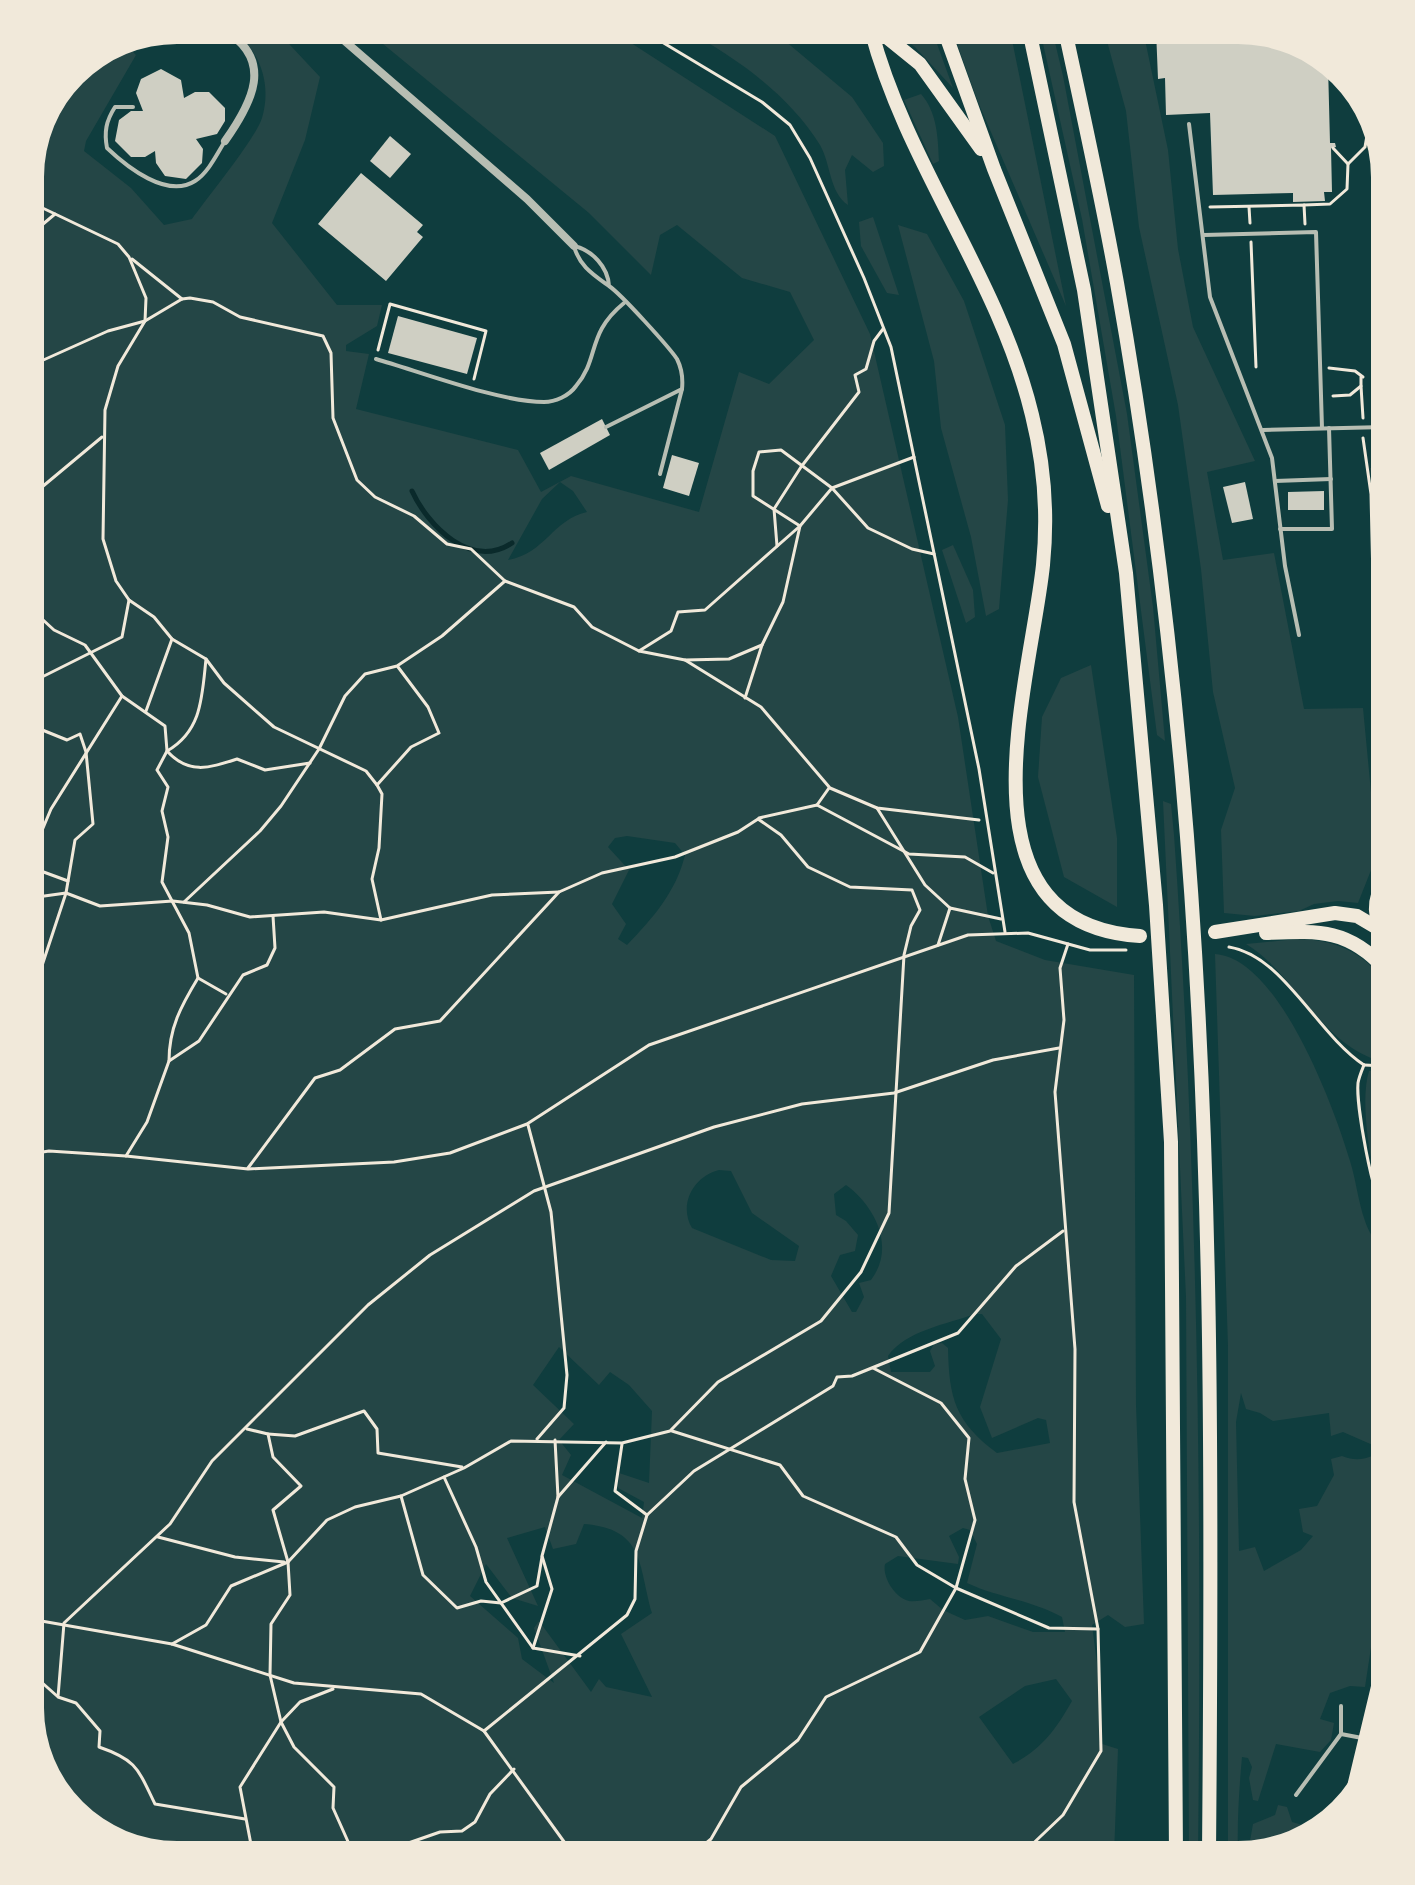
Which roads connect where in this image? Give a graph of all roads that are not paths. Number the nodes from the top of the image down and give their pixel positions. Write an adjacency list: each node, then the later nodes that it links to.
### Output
1 (243, 44): 10 (street)
2 (348, 44): 13 (street)
3 (875, 44): 30 (highway)
4 (895, 44): 11 (highway)
5 (949, 44): 11 (highway)
6 (1032, 44): 27 (highway)
7 (1068, 44): 39 (highway)
8 (133, 107): 10 (lane)
9 (1189, 124): 12 (lane)
10 (225, 141)
11 (994, 169): 27 (highway)
12 (1204, 235): 20 (lane); 22 (lane)
13 (574, 246): 14 (lane); 14 (lane)
14 (609, 286): 15 (lane)
15 (624, 303): 16 (lane); 17 (lane)
16 (376, 359)
17 (682, 389): 18 (lane); 23 (lane)
18 (606, 427)
19 (1371, 427): 21 (lane)
20 (1322, 428): 21 (lane); 22 (lane)
21 (1329, 428): 24 (lane)
22 (1263, 430): 25 (lane)
23 (660, 474)
24 (1331, 479): 25 (lane); 26 (lane)
25 (1275, 481): 26 (lane)
26 (1280, 529): 28 (lane)
27 (1126, 573): 38 (highway)
28 (1299, 635)
29 (1371, 926): 31 (highway)
30 (1140, 942)
31 (1371, 954)
32 (1341, 1706): 34 (lane)
33 (1371, 1714): 35 (main road)
34 (1341, 1734): 35 (lane); 37 (lane)
35 (1365, 1739): 36 (main road)
36 (1359, 1760)
37 (1296, 1795)
38 (1176, 1841)
39 (1209, 1841)

